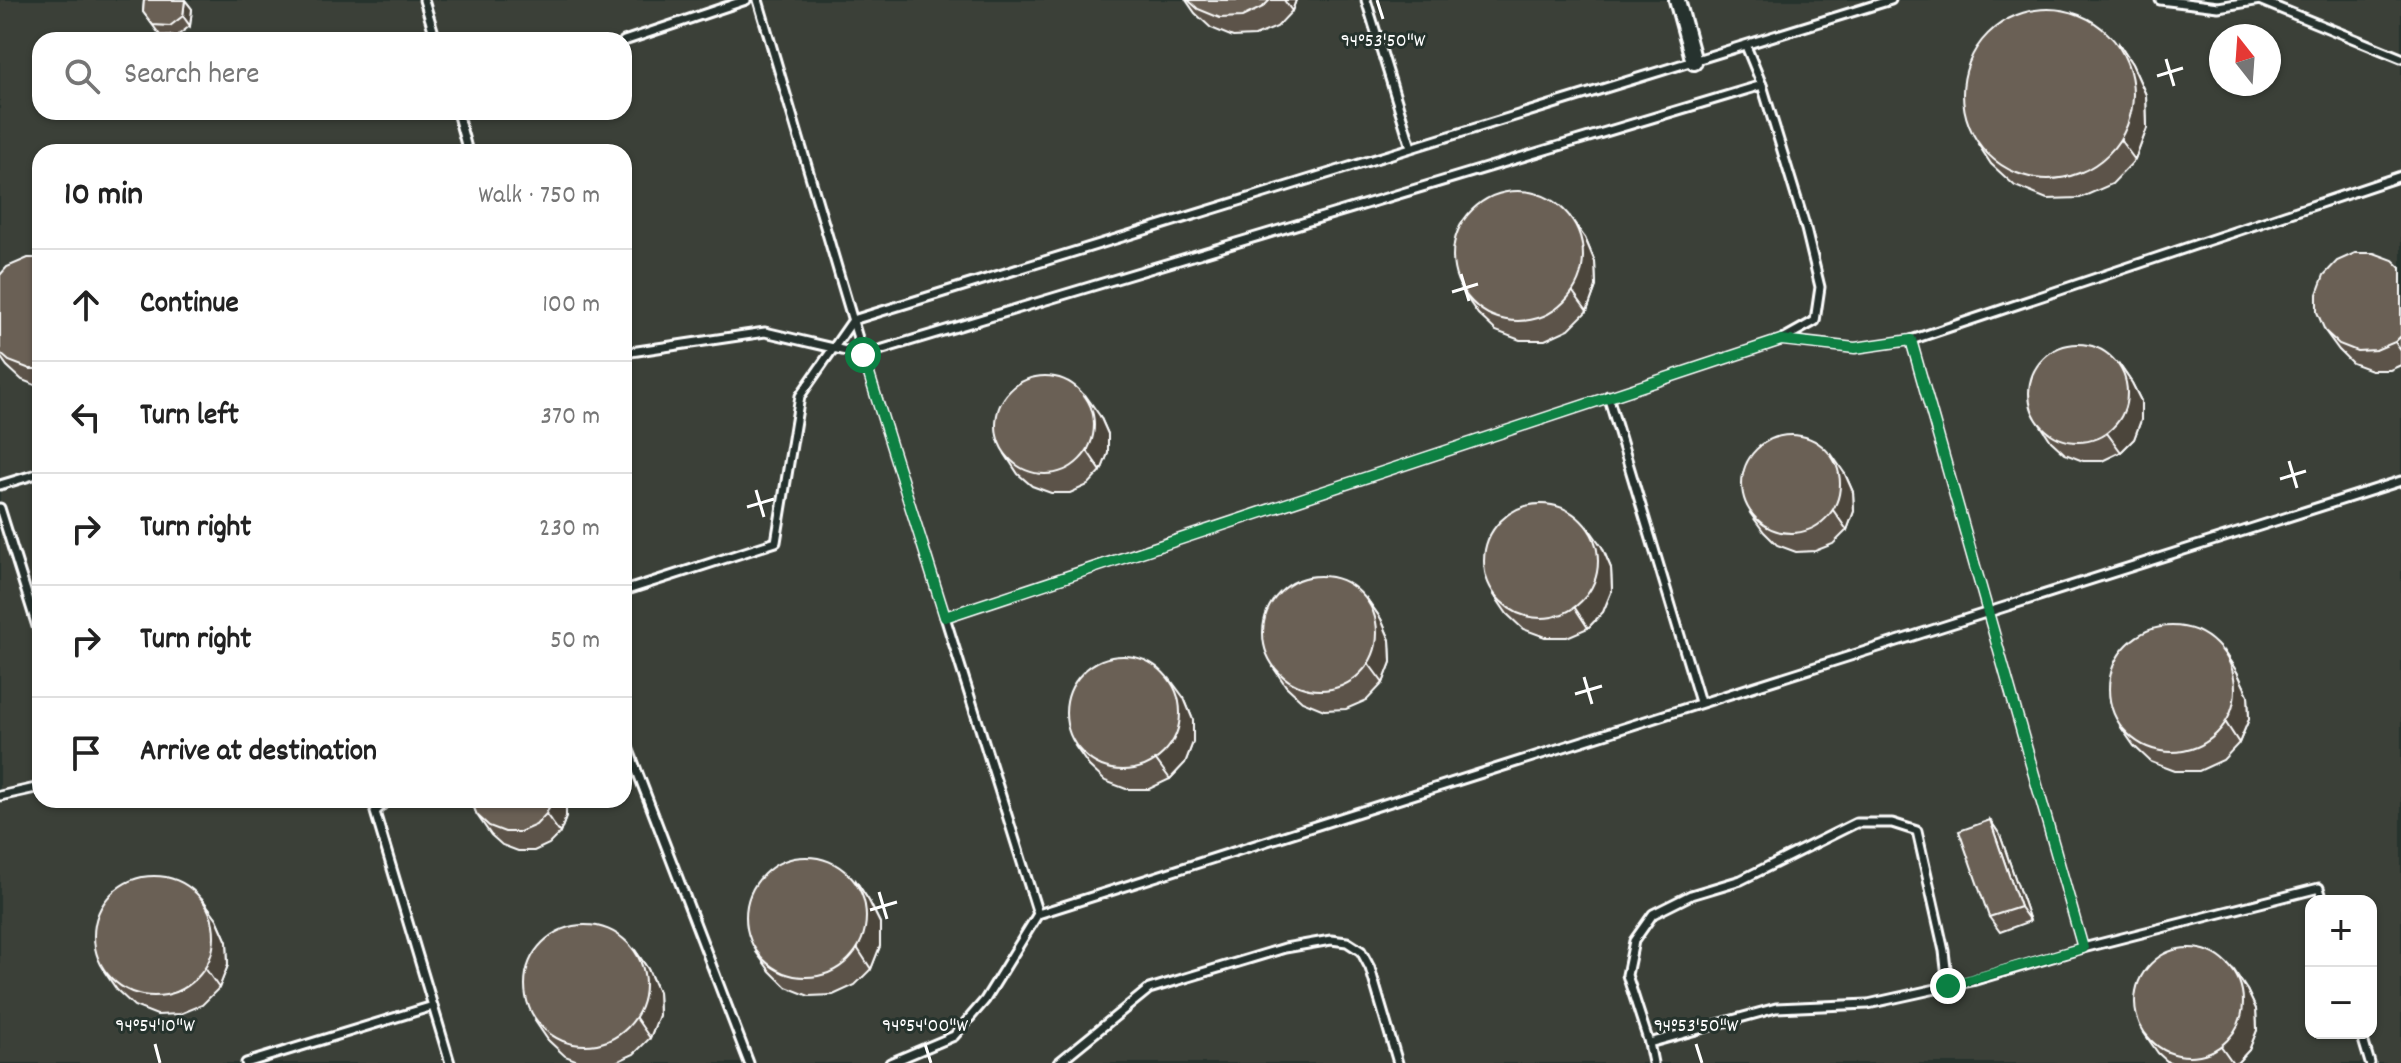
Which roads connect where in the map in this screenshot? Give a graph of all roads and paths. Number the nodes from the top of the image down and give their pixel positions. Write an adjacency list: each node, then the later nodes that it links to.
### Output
1 (424, 0): 9 (lane)
2 (746, 0): 10 (lane)
3 (758, 0): 19 (lane)
4 (1366, 0): 17 (lane)
5 (1677, 0): 13 (street)
6 (1891, 0): 11 (lane)
7 (2160, 0): 8 (lane)
8 (2260, 0): 12 (lane)
9 (434, 32)
10 (632, 38)
11 (1746, 46): 13 (lane); 14 (lane)
12 (2401, 58)
13 (1694, 62): 17 (lane)
14 (1762, 85): 20 (lane); 24 (lane)
15 (459, 120): 16 (lane)
16 (466, 144)
17 (1411, 147): 19 (lane)
18 (2401, 176): 21 (lane)
19 (853, 320): 22 (lane); 24 (lane)
20 (1781, 340): 21 (lane); 25 (lane)
21 (1911, 340): 32 (lane)
22 (833, 348): 23 (lane); 24 (lane); 30 (lane)
23 (632, 352)
24 (863, 355): 33 (lane)
25 (1608, 396): 33 (lane); 34 (lane)
26 (32, 475): 28 (lane)
27 (2401, 481): 32 (lane)
28 (0, 485)
29 (0, 508): 31 (lane)
30 (632, 588)
31 (32, 610)
32 (1989, 611): 34 (lane); 41 (lane)
33 (945, 617): 40 (lane)
34 (1700, 702): 40 (lane)
35 (632, 758): 48 (lane)
36 (32, 789): 37 (lane)
37 (0, 796)
38 (379, 808): 43 (lane)
39 (2321, 895): 41 (lane)
40 (1038, 914): 49 (lane)
41 (2083, 948): 42 (lane)
42 (1948, 986): 45 (lane); 45 (lane)
43 (433, 1006): 46 (lane); 47 (lane)
44 (2363, 1039): 53 (lane)
45 (1649, 1043): 52 (lane)
46 (246, 1063)
47 (450, 1063)
48 (749, 1063)
49 (890, 1063)
50 (1058, 1063): 51 (lane)
51 (1398, 1063)
52 (1653, 1063)
53 (2370, 1063)

